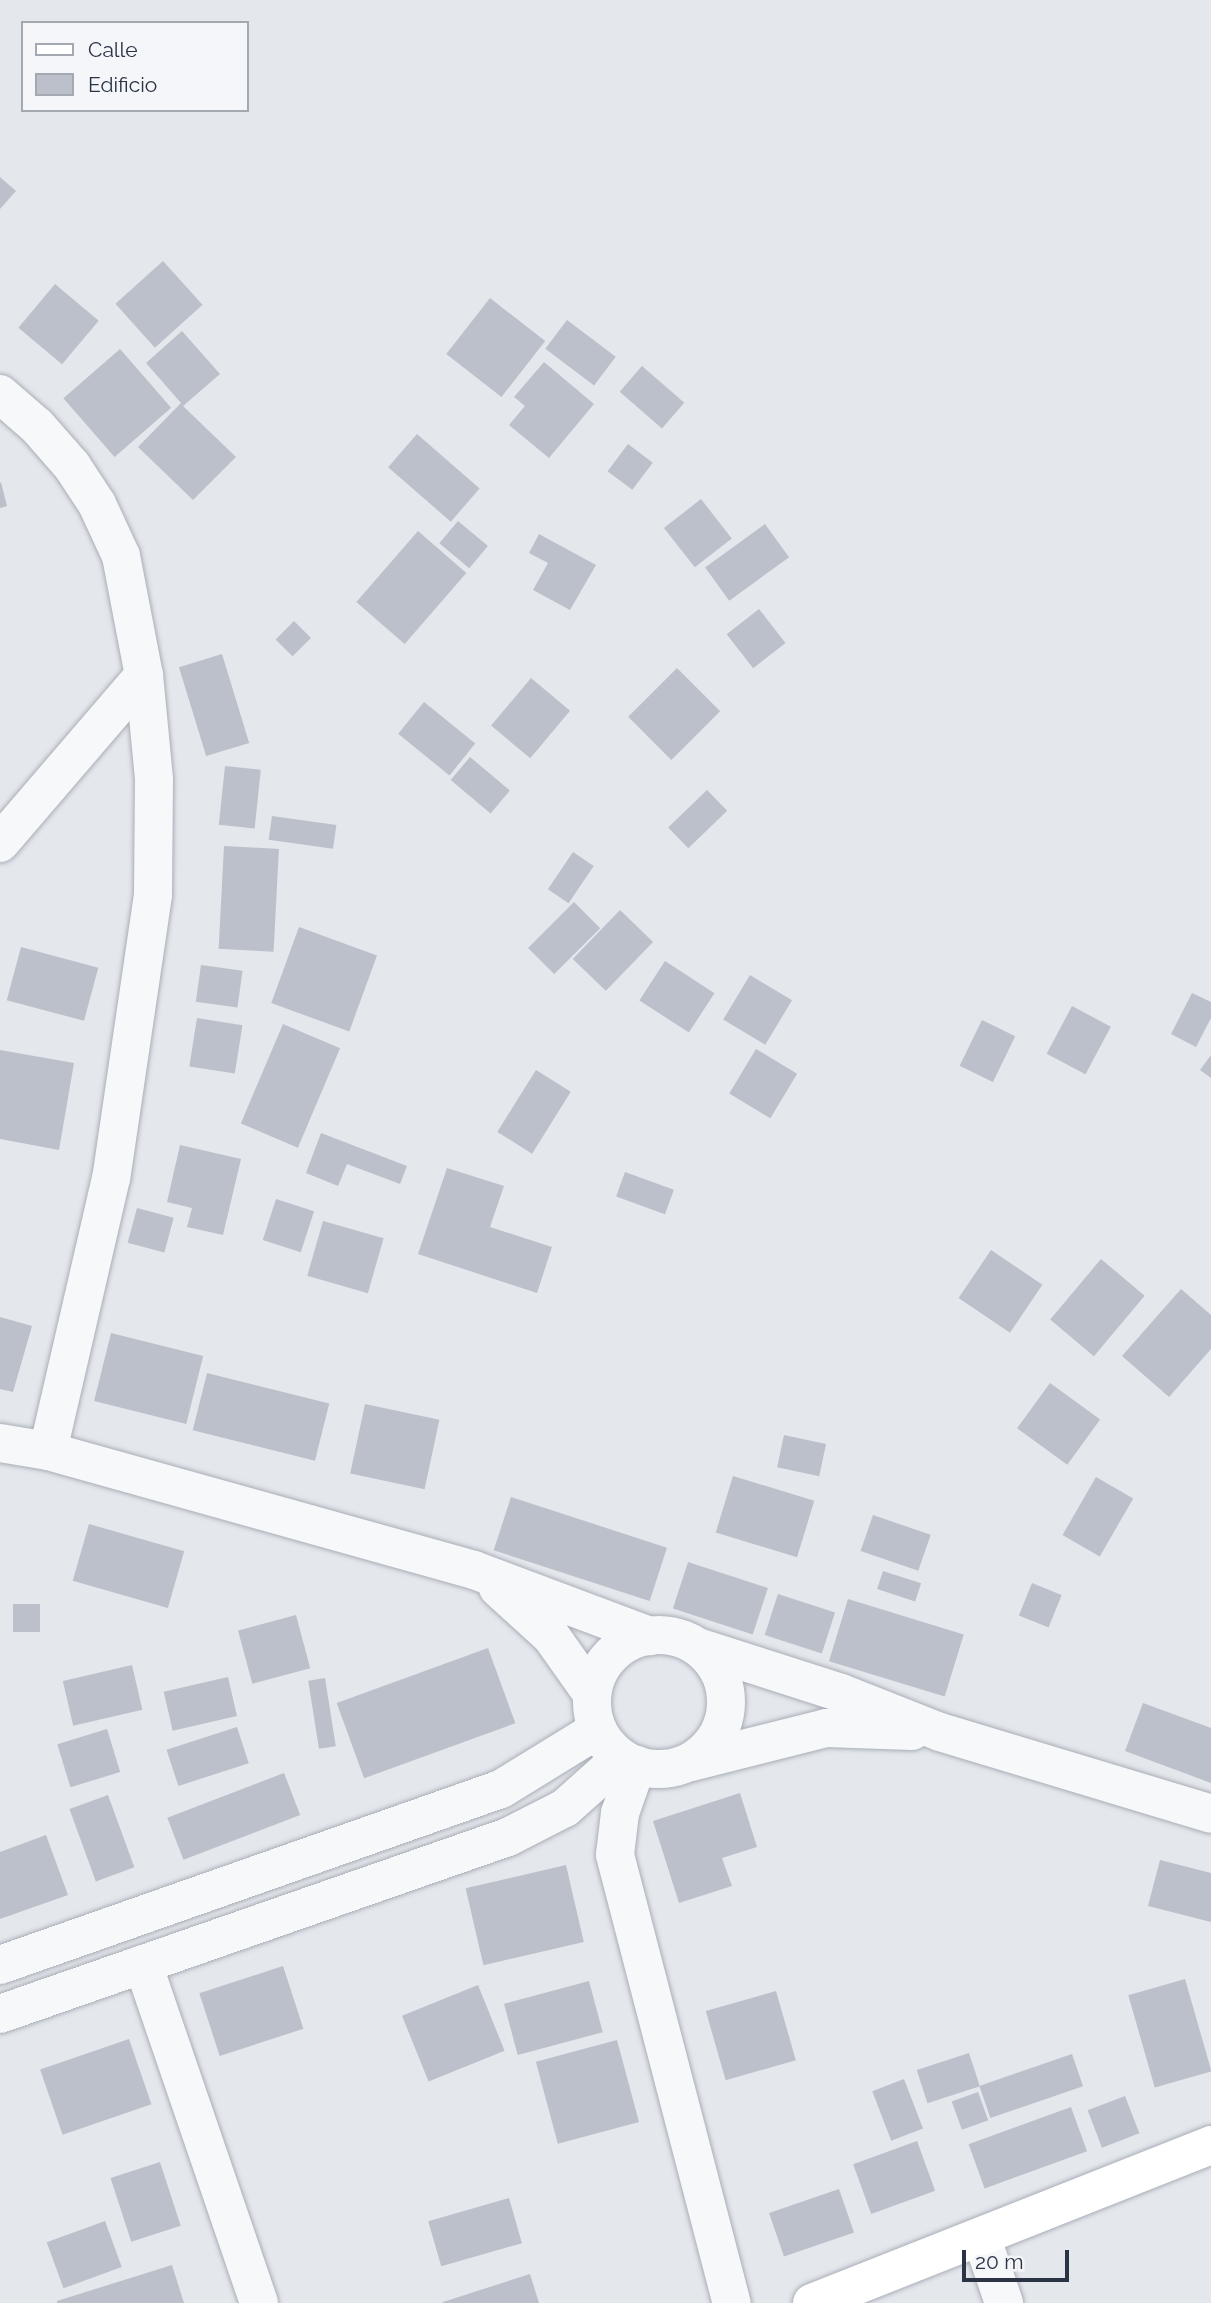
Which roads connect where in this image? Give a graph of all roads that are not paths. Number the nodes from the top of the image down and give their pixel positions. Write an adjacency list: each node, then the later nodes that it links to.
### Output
1 (0, 394): 2 (street)
2 (144, 675): 3 (street); 5 (street)
3 (0, 843)
4 (0, 1443): 5 (street)
5 (48, 1451): 6 (street)
6 (474, 1570): 7 (street); 10 (street)
7 (650, 1636): 8 (street); 10 (street)
8 (698, 1647): 9 (street); 11 (street)
9 (940, 1732): 11 (street); 12 (street)
10 (612, 1737): 11 (street); 13 (street); 14 (street); 19 (street)
11 (691, 1762)
12 (1211, 1814)
13 (143, 1964): 15 (street); 18 (street)
14 (0, 1965)
15 (0, 2014)
16 (1211, 2145): 17 (main road)
17 (982, 2239): 20 (main road); 21 (street)
18 (259, 2303)
19 (732, 2303)
20 (812, 2303)
21 (1004, 2303)

